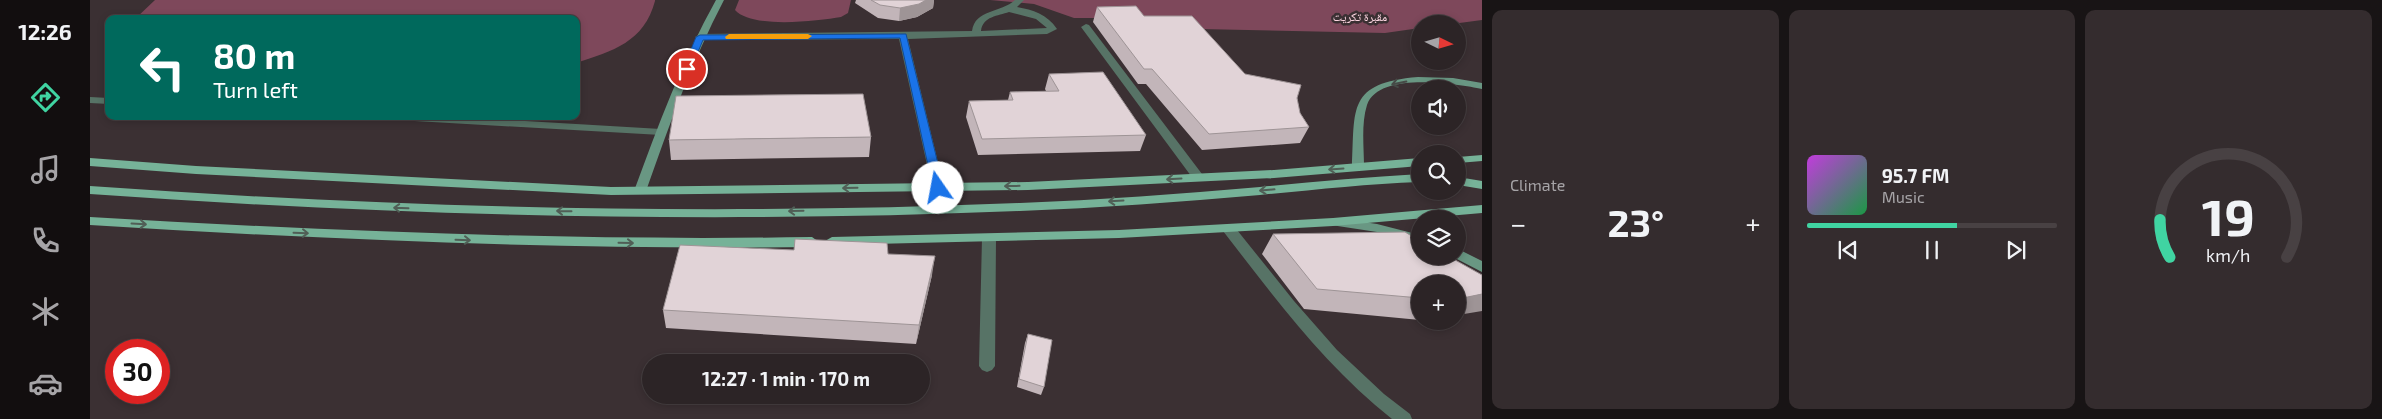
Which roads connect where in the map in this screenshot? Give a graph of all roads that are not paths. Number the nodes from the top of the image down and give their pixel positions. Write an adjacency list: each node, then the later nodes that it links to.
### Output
1 (720, 0): 7 (street)
2 (1020, 0): 3 (street)
3 (1009, 10): 5 (street); 5 (street)
4 (1086, 27): 18 (street)
5 (976, 32): 6 (street)
6 (903, 36): 7 (street); 22 (street)
7 (700, 37): 12 (street)
8 (1482, 86): 17 (street, one-way to 17)
9 (90, 100): 10 (street)
10 (105, 101)
11 (450, 120): 12 (street)
12 (661, 132): 24 (street)
13 (1482, 158): 14 (main road)
14 (1466, 159)
15 (90, 162): 24 (main road)
16 (1411, 163): 17 (main road)
17 (1358, 167): 18 (main road, one-way to 18)
18 (1198, 177): 22 (main road, one-way to 22)
19 (1411, 179): 23 (main road, one-way to 23)
20 (1466, 182): 21 (main road)
21 (1482, 185)
22 (938, 188): 24 (main road, one-way to 24)
23 (90, 190)
24 (640, 191)
25 (1482, 209): 27 (main road)
26 (90, 221): 30 (main road, one-way to 30)
27 (1333, 222): 28 (main road); 29 (street)
28 (1228, 228): 30 (main road); 34 (street)
29 (1411, 237)
30 (989, 238): 33 (street)
31 (1466, 258): 32 (street)
32 (1482, 266)
33 (987, 366)
34 (1404, 419)

